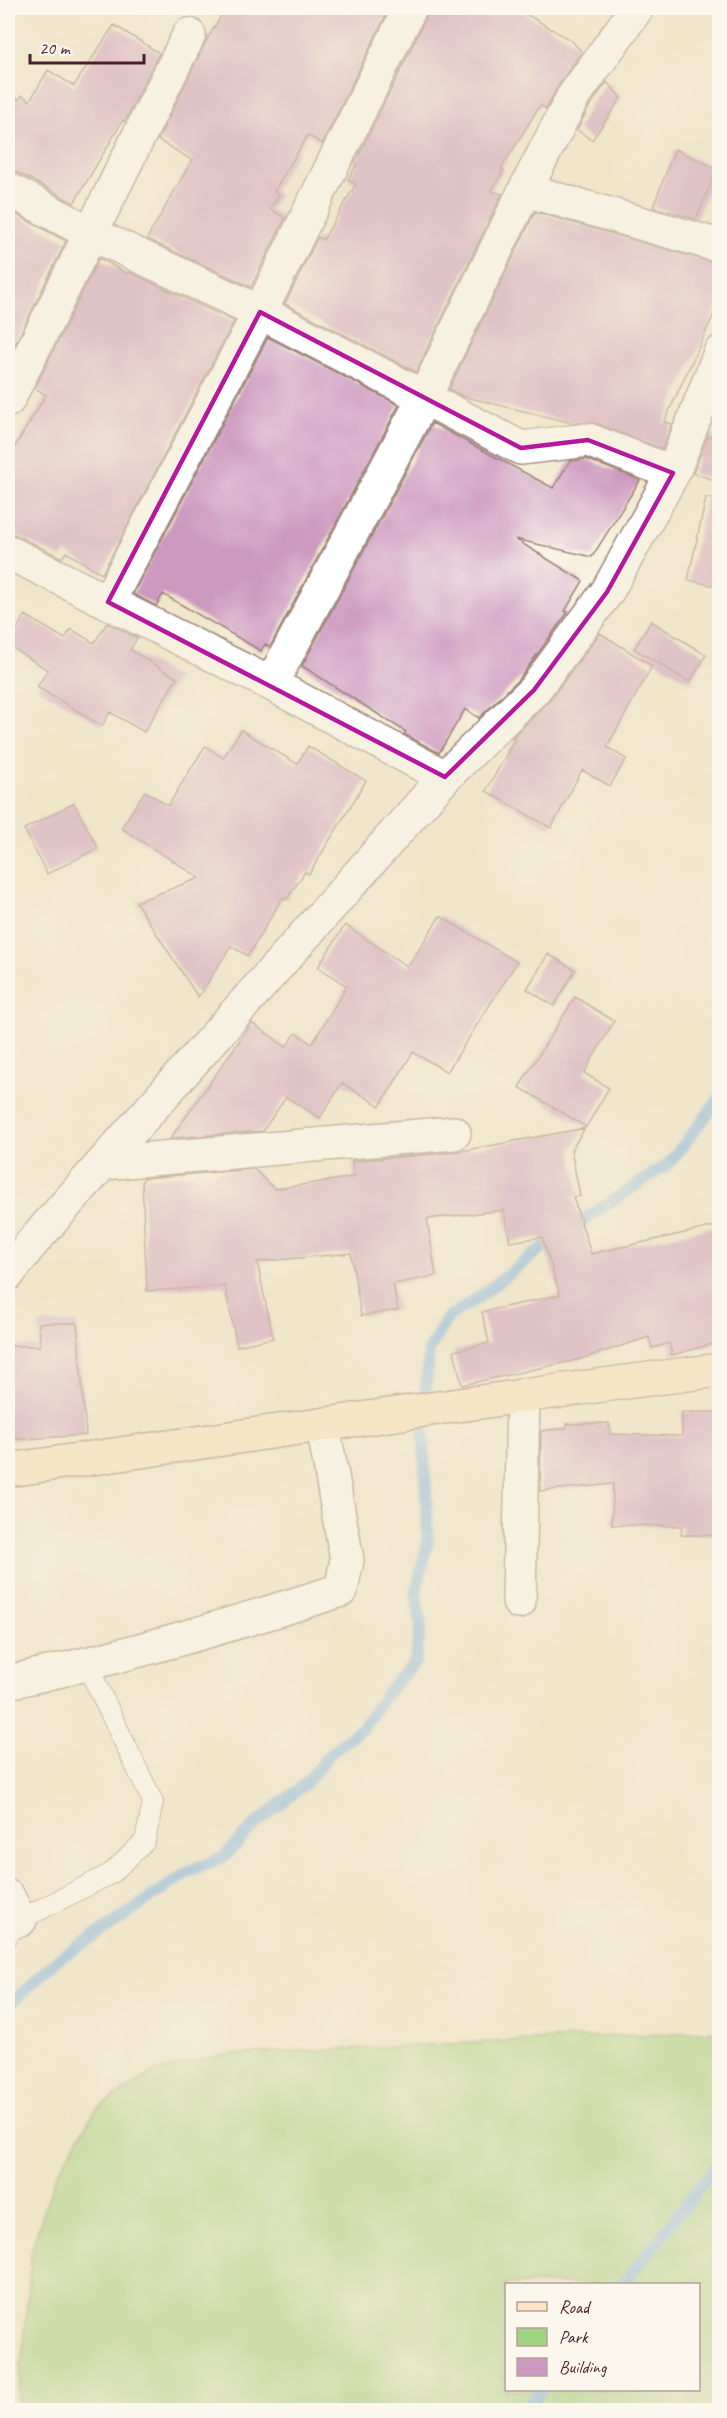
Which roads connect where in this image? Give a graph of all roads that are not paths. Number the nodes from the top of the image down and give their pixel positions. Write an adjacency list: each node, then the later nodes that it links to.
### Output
1 (410, 8): 8 (street)
2 (637, 8): 5 (street)
3 (189, 35): 6 (street)
4 (8, 189): 6 (street)
5 (525, 190): 7 (street); 10 (street)
6 (90, 233): 8 (street); 11 (street)
7 (720, 246)
8 (260, 312): 10 (street); 14 (street)
9 (720, 353): 12 (street)
10 (424, 398): 12 (street); 15 (street)
11 (8, 400)
12 (673, 473): 16 (street)
13 (8, 552): 14 (street)
14 (108, 602): 15 (street)
15 (271, 684): 16 (street)
16 (445, 777): 18 (street)
17 (454, 1133): 18 (street)
18 (104, 1163): 19 (street)
19 (8, 1274)
20 (720, 1370): 21 (main road)
21 (523, 1395): 22 (main road); 24 (street)
22 (323, 1426): 23 (main road); 25 (street)
23 (8, 1470)
24 (519, 1602)
25 (87, 1665): 26 (street); 27 (lane)
26 (8, 1682)
27 (12, 1917)

